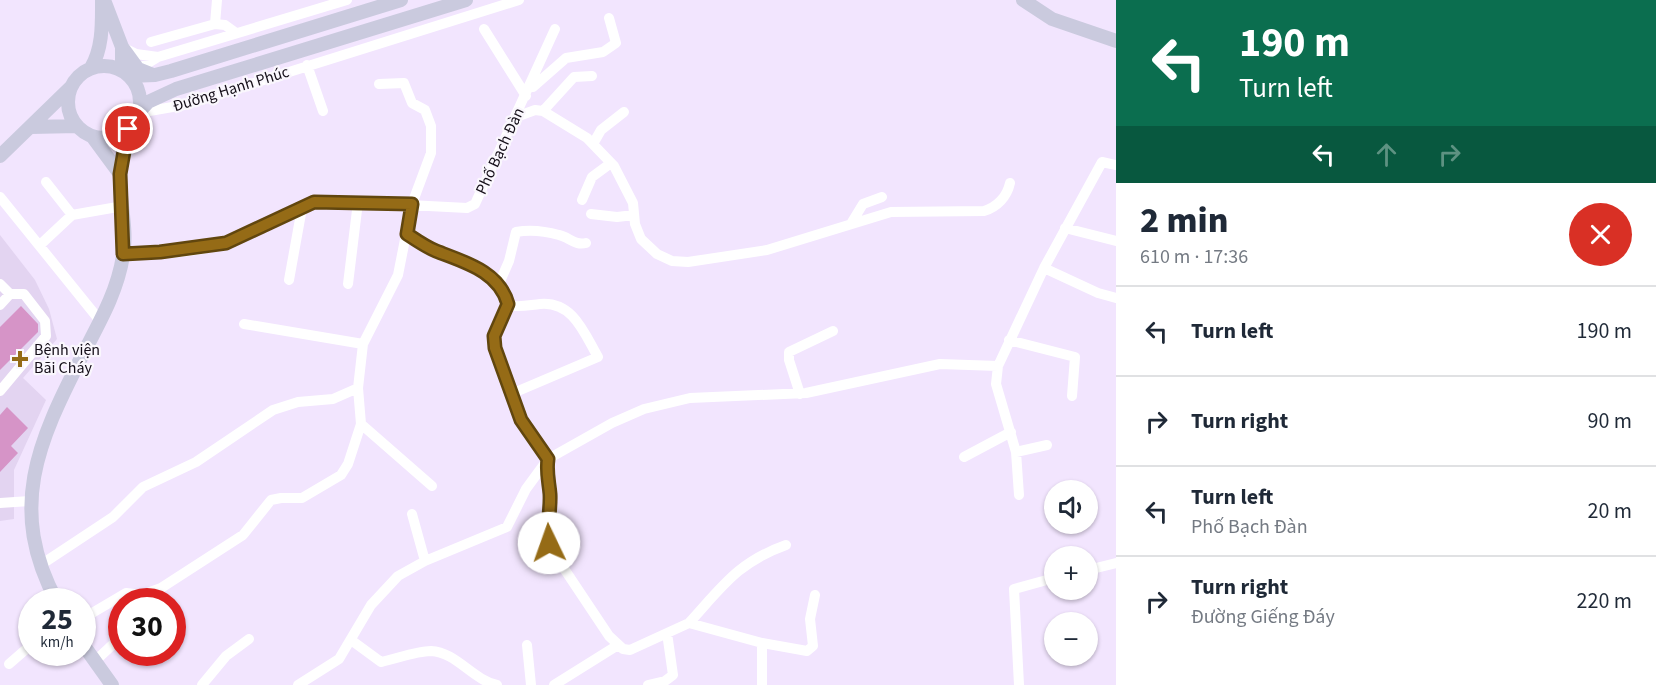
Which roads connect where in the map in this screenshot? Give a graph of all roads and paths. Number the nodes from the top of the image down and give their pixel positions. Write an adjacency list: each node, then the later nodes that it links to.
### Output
1 (103, 0): 17 (main road); 21 (main road)
2 (217, 0): 10 (street)
3 (401, 0): 8 (main road)
4 (466, 0): 14 (main road, Đường Hạnh Phúc)
5 (519, 0): 18 (street, Đường Hạnh Phúc)
6 (1023, 0): 15 (main road)
7 (343, 1): 8 (street); 13 (street)
8 (345, 18): 14 (street); 22 (main road)
9 (609, 18): 26 (street)
10 (215, 24): 13 (street); 16 (street)
11 (484, 29): 26 (street)
12 (555, 29): 26 (street, Phố Bạch Đàn)
13 (236, 33): 19 (street)
14 (350, 36): 18 (street); 30 (main road, Đường Hạnh Phúc)
15 (1116, 41)
16 (151, 42)
17 (122, 47): 19 (street); 22 (main road)
18 (355, 50): 20 (street, Đường Hạnh Phúc)
19 (158, 57): 22 (street)
20 (307, 65): 27 (street); 30 (street, Đường Hạnh Phúc)
21 (91, 68): 22 (main road); 25 (main road)
22 (130, 72): 30 (main road)
23 (592, 76): 28 (street)
24 (379, 84): 47 (street)
25 (71, 87): 32 (main road); 33 (main road)
26 (527, 94): 31 (street, Phố Bạch Đàn)
27 (323, 111)
28 (543, 111): 31 (street); 36 (street)
29 (624, 112): 36 (street)
30 (138, 113): 34 (main road)
31 (516, 117): 47 (street, Phố Bạch Đàn)
32 (77, 126): 33 (main road); 35 (main road)
33 (31, 127): 37 (main road)
34 (128, 129): 35 (main road); 40 (main road)
35 (92, 136): 40 (main road)
36 (593, 144): 38 (street)
37 (0, 156)
38 (611, 163): 45 (street); 52 (street)
39 (1116, 165): 54 (street)
40 (120, 174): 48 (main road)
41 (46, 182): 51 (street)
42 (1010, 183): 53 (street)
43 (0, 197): 58 (street)
44 (882, 197): 53 (street)
45 (582, 200)
46 (358, 202): 47 (street, Phố Bạch Đàn); 49 (street, Phố Bạch Đàn); 63 (street)
47 (412, 204): 55 (street)
48 (123, 206): 51 (street); 59 (main road)
49 (302, 208): 59 (street, Phố Bạch Đàn); 61 (street)
50 (591, 214): 52 (street)
51 (72, 215): 58 (street)
52 (634, 215): 53 (street)
53 (852, 222)
54 (1065, 228): 56 (street); 60 (street)
55 (407, 234): 64 (street); 73 (street)
56 (1116, 241)
57 (586, 243): 64 (street)
58 (41, 244): 69 (street)
59 (123, 254): 69 (main road)
60 (1044, 268): 66 (street); 72 (street)
61 (289, 280)
62 (0, 284): 65 (street)
63 (348, 284)
64 (498, 286): 67 (street)
65 (10, 294): 68 (street); 76 (street)
66 (1116, 298)
67 (508, 304): 77 (street); 77 (street)
68 (0, 305)
69 (101, 322): 88 (main road)
70 (244, 324): 73 (street)
71 (833, 331): 78 (street)
72 (1009, 340): 74 (street); 79 (street)
73 (363, 345): 75 (street)
74 (998, 366): 78 (street); 81 (street)
75 (358, 388): 80 (street); 94 (street)
76 (0, 391)
77 (511, 394): 85 (street)
78 (800, 394): 85 (street)
79 (1072, 396)
80 (361, 424): 86 (street); 98 (street)
81 (1011, 432): 83 (street); 84 (street)
82 (1047, 445): 83 (street)
83 (1016, 452): 87 (street)
84 (964, 457)
85 (548, 459): 92 (street); 106 (street)
86 (432, 486)
87 (1019, 495)
88 (30, 501): 89 (street); 94 (main road)
89 (0, 503)
90 (412, 514): 92 (street)
91 (786, 545): 100 (street)
92 (425, 561): 103 (street)
93 (1116, 563): 95 (street)
94 (42, 564): 97 (main road)
95 (1098, 568)
96 (1044, 581): 120 (street)
97 (51, 588)
98 (161, 588)
99 (815, 595): 104 (street)
100 (688, 623): 101 (street); 104 (street)
101 (667, 633): 106 (street); 118 (street)
102 (249, 639): 113 (street)
103 (351, 640): 114 (street); 115 (street)
104 (762, 643): 119 (street)
105 (527, 645): 116 (street)
106 (618, 645): 117 (street)
107 (108, 649): 109 (street)
108 (18, 656): 111 (street)
109 (96, 660)
110 (96, 662): 112 (main road)
111 (9, 664)
112 (112, 685)
113 (201, 685)
114 (298, 685)
115 (497, 685)
116 (531, 685)
117 (554, 685)
118 (648, 685)
119 (762, 685)
120 (1019, 685)

